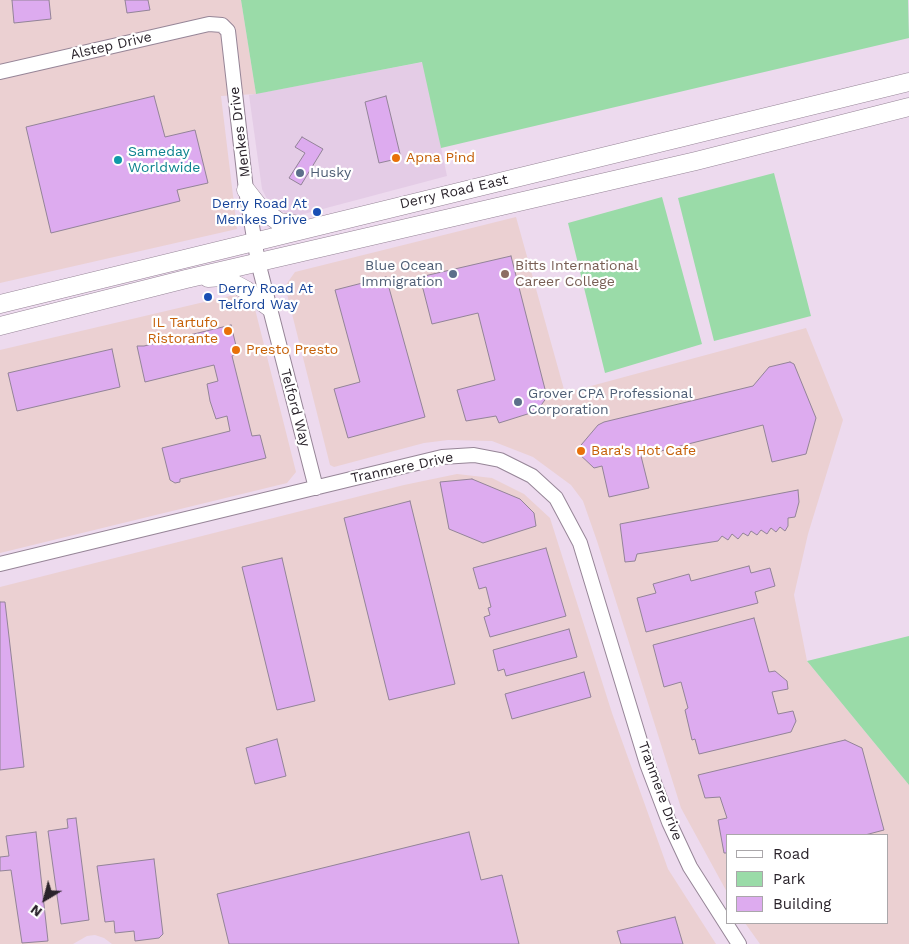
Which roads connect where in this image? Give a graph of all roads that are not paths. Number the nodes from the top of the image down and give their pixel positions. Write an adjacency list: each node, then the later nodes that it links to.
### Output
1 (222, 25): 2 (street, Alstep Drive); 7 (street, Menkes Drive)
2 (0, 72)
3 (909, 82): 5 (main road, Derry Road East)
4 (909, 107): 6 (main road, Derry Road East)
5 (689, 136): 6 (main road); 8 (main road, Derry Road East)
6 (696, 161): 10 (main road, Derry Road East)
7 (246, 190): 8 (main road); 9 (street, Menkes Drive)
8 (313, 226): 9 (main road, Derry Road East)
9 (255, 240): 10 (street, Telford Way); 12 (main road, Derry Road East)
10 (258, 262): 11 (main road, Derry Road East); 13 (street, Telford Way)
11 (186, 279): 13 (main road); 14 (main road, Derry Road East)
12 (0, 304)
13 (269, 307): 15 (street, Telford Way)
14 (0, 326)
15 (316, 488): 16 (street, Tranmere Drive); 17 (street, Tranmere Drive)
16 (0, 564)
17 (726, 923)
18 (726, 924): 19 (street, Tranmere Drive)
19 (739, 944)

